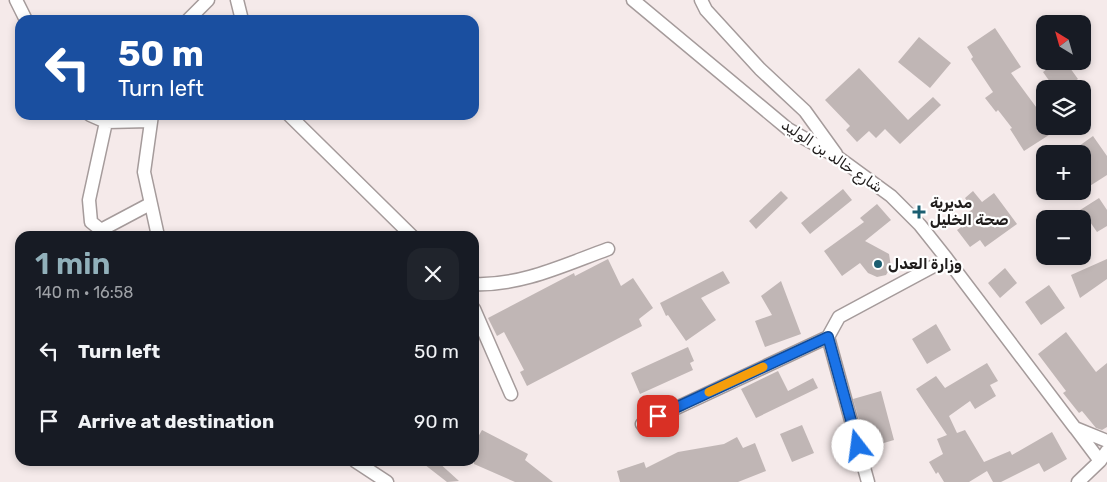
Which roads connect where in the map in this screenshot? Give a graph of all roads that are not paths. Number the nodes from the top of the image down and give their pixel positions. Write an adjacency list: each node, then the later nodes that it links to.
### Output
1 (16, 0): 6 (street)
2 (208, 0): 7 (street)
3 (237, 0): 8 (street)
4 (633, 0): 14 (street, شارع خالد بن الوليد)
5 (701, 0): 14 (street)
6 (24, 15)
7 (193, 15)
8 (241, 15)
9 (101, 120): 13 (street)
10 (128, 120): 13 (street)
11 (151, 120): 15 (street)
12 (294, 120): 17 (street)
13 (106, 122): 15 (street)
14 (839, 158): 19 (street, شارع خالد بن الوليد)
15 (150, 204): 16 (street)
16 (157, 231)
17 (407, 231)
18 (608, 249): 20 (street)
19 (947, 259): 22 (street); 25 (street, شارع خالد بن الوليد)
20 (479, 284)
21 (479, 320): 23 (street)
22 (828, 337): 24 (street); 30 (street)
23 (512, 394)
24 (642, 424)
25 (1075, 428): 26 (street); 27 (street, شارع خالد بن الوليد)
26 (1107, 441)
27 (1104, 456): 31 (street)
28 (363, 466): 29 (street)
29 (387, 482)
30 (868, 482)
31 (1078, 482)

